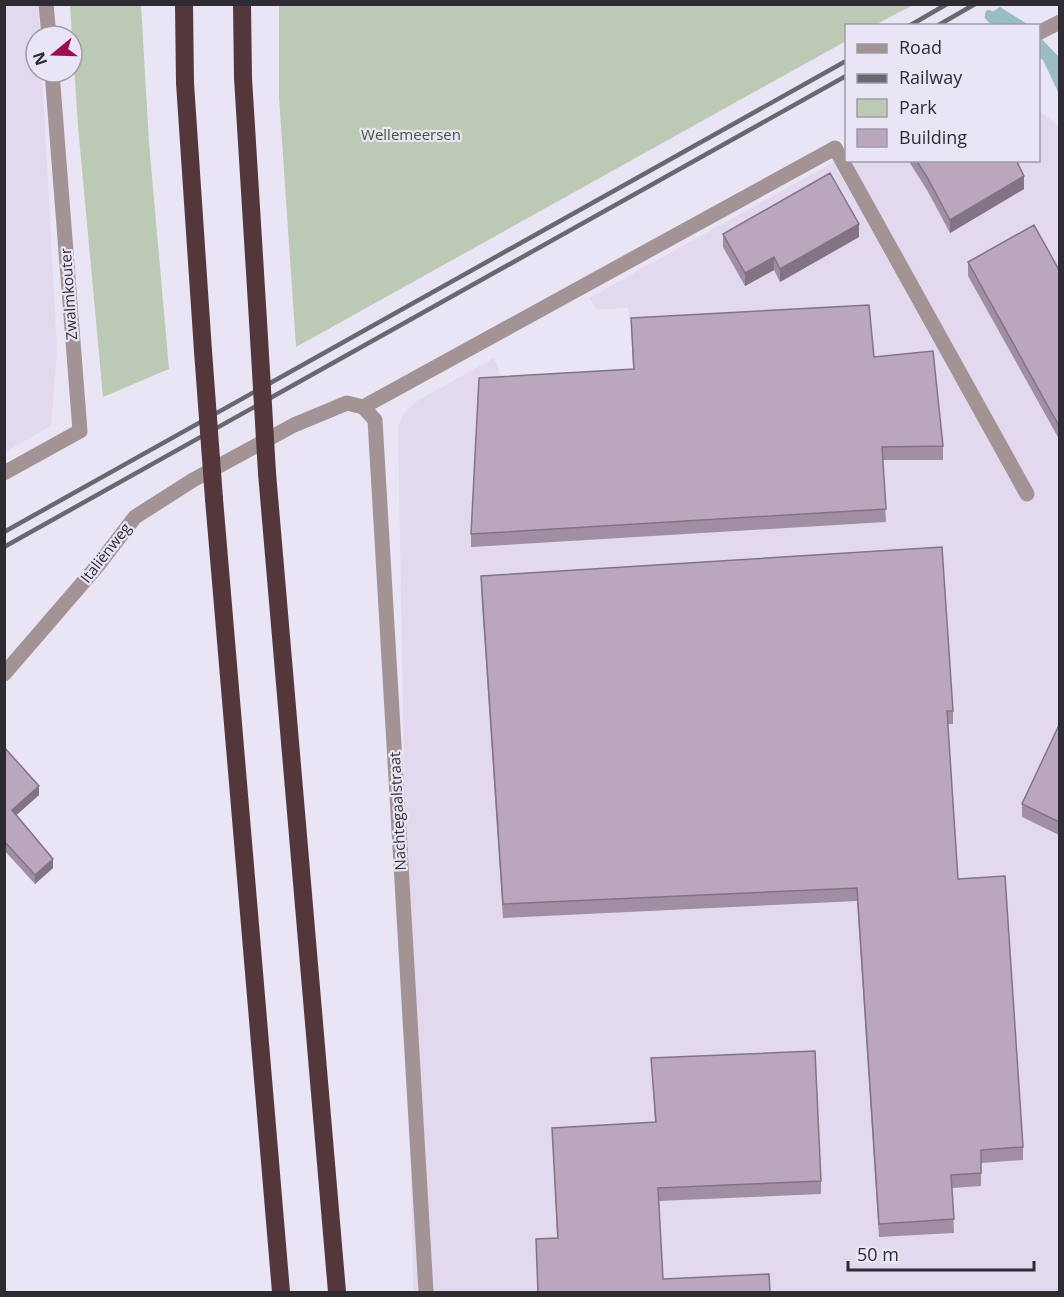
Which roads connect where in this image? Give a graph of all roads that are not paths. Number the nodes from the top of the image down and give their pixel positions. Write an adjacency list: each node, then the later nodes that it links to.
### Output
1 (46, 4): 5 (street)
2 (184, 4): 14 (highway, bridge)
3 (242, 4): 15 (highway, bridge)
4 (1059, 22): 6 (street)
5 (48, 24)
6 (1041, 32)
7 (53, 84): 11 (street, Zwalmkouter)
8 (841, 145): 10 (street)
9 (850, 162): 12 (street)
10 (363, 407): 13 (street, Italiënweg); 16 (street, Nachtegaalstraat)
11 (4, 473)
12 (1027, 494)
13 (4, 674)
14 (280, 1293)
15 (337, 1293)
16 (426, 1293)

